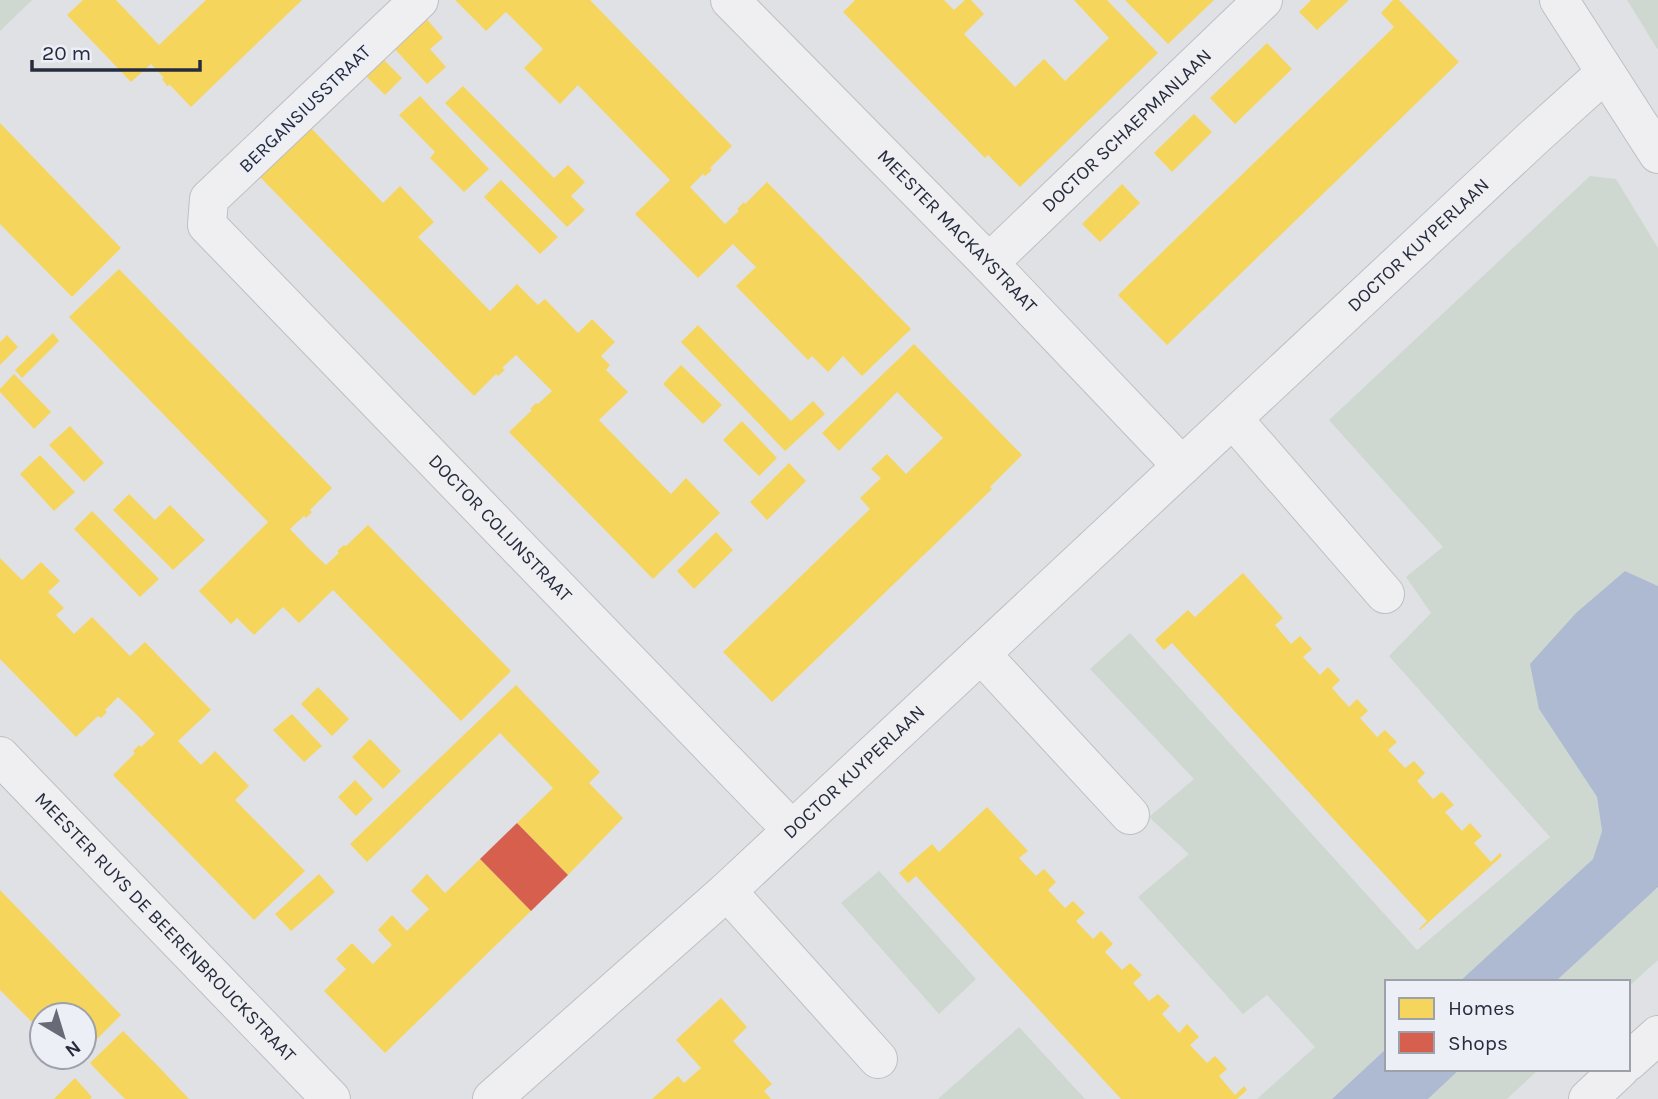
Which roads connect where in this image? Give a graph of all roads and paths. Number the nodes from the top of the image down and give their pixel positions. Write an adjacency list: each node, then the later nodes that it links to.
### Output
1 (419, 0): 7 (street, BERGANSIUSSTRAAT)
2 (730, 0): 8 (street, MEESTER MACKAYSTRAAT)
3 (1263, 0): 8 (street, DOCTOR SCHAEPMANLAAN)
4 (1559, 0): 5 (street)
5 (1605, 73): 6 (street); 9 (street, DOCTOR KUYPERLAAN)
6 (1658, 154)
7 (207, 225): 15 (street, DOCTOR COLIJNSTRAAT)
8 (989, 263): 10 (street, MEESTER MACKAYSTRAAT)
9 (1233, 419): 10 (street, DOCTOR KUYPERLAAN); 11 (street)
10 (1182, 466): 12 (street, DOCTOR KUYPERLAAN)
11 (1385, 594)
12 (981, 654): 14 (street); 15 (street, DOCTOR KUYPERLAAN)
13 (0, 755): 21 (street, MEESTER RUYS DE BEERENBROUCKSTRAAT)
14 (1130, 815)
15 (792, 830): 16 (street, DOCTOR KUYPERLAAN)
16 (727, 891): 18 (street); 22 (street, DOCTOR KUYPERLAAN)
17 (1658, 1035): 19 (street)
18 (878, 1059)
19 (1630, 1060)
20 (1618, 1071): 23 (street)
21 (331, 1099)
22 (492, 1099)
23 (1588, 1099)

